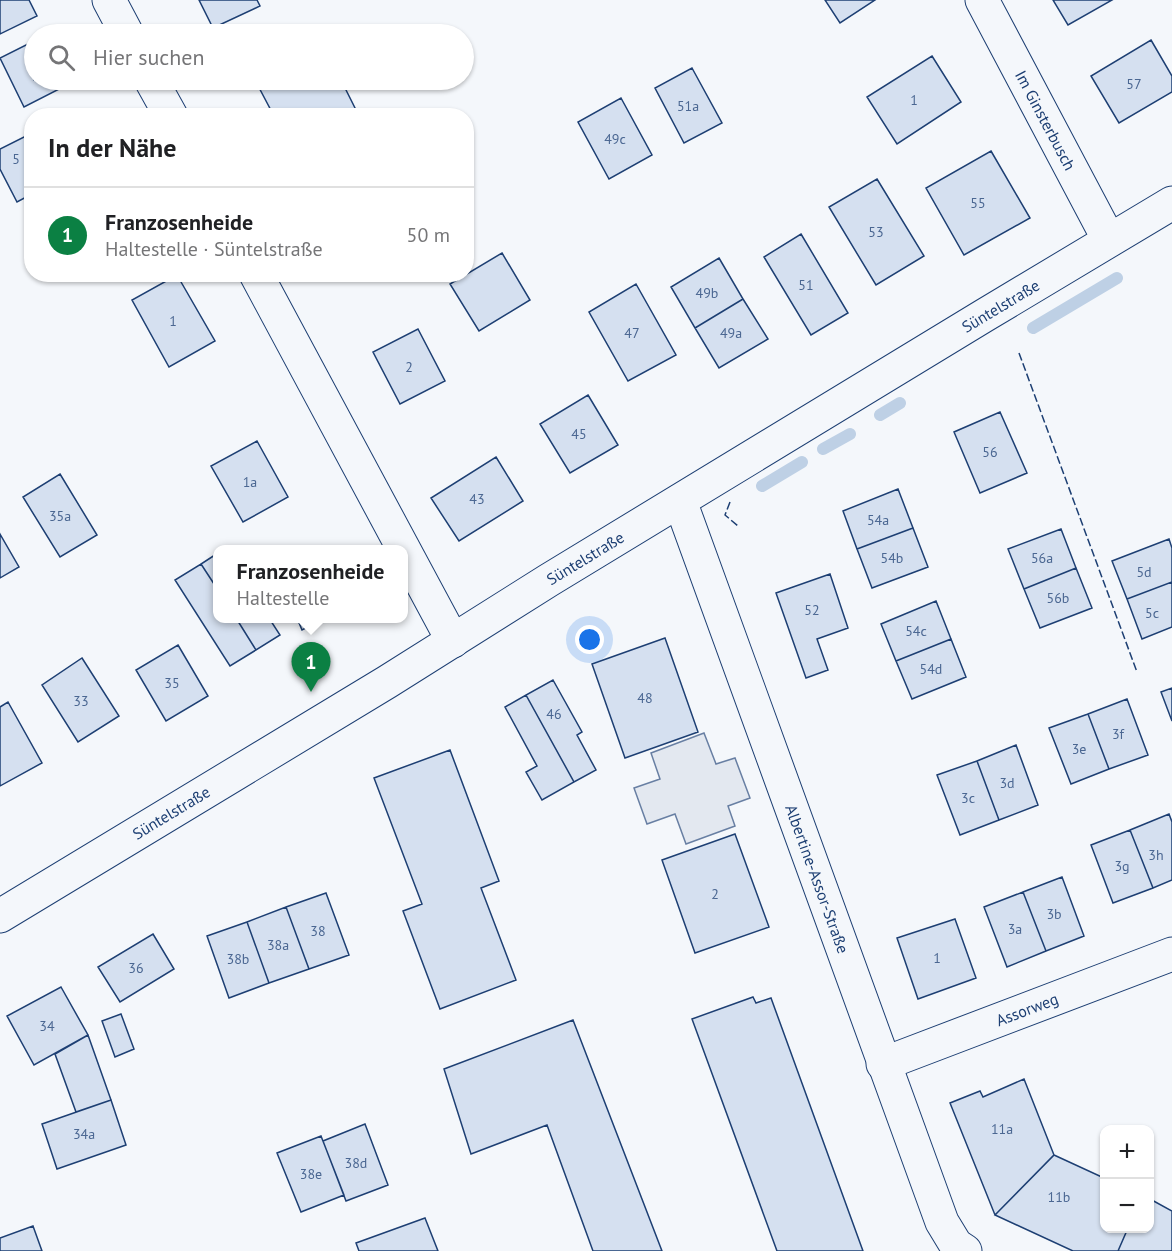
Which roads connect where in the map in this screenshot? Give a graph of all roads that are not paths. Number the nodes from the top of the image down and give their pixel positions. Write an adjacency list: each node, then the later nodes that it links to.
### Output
1 (109, 0): 3 (street)
2 (982, 0): 7 (street, Im Ginsterbusch)
3 (122, 24)
4 (157, 90): 5 (street)
5 (167, 108)
6 (1172, 203): 7 (street, Süntelstraße)
7 (1109, 240): 9 (street, Süntelstraße)
8 (260, 282): 10 (street)
9 (680, 501): 12 (street, Süntelstraße); 15 (street, Albertine-Assor-Straße)
10 (401, 545)
11 (408, 557): 12 (street)
12 (453, 641): 13 (street, Süntelstraße)
13 (0, 916)
14 (1172, 954): 15 (street, Assorweg)
15 (884, 1064): 16 (street, Albertine-Assor-Straße)
16 (965, 1251)

